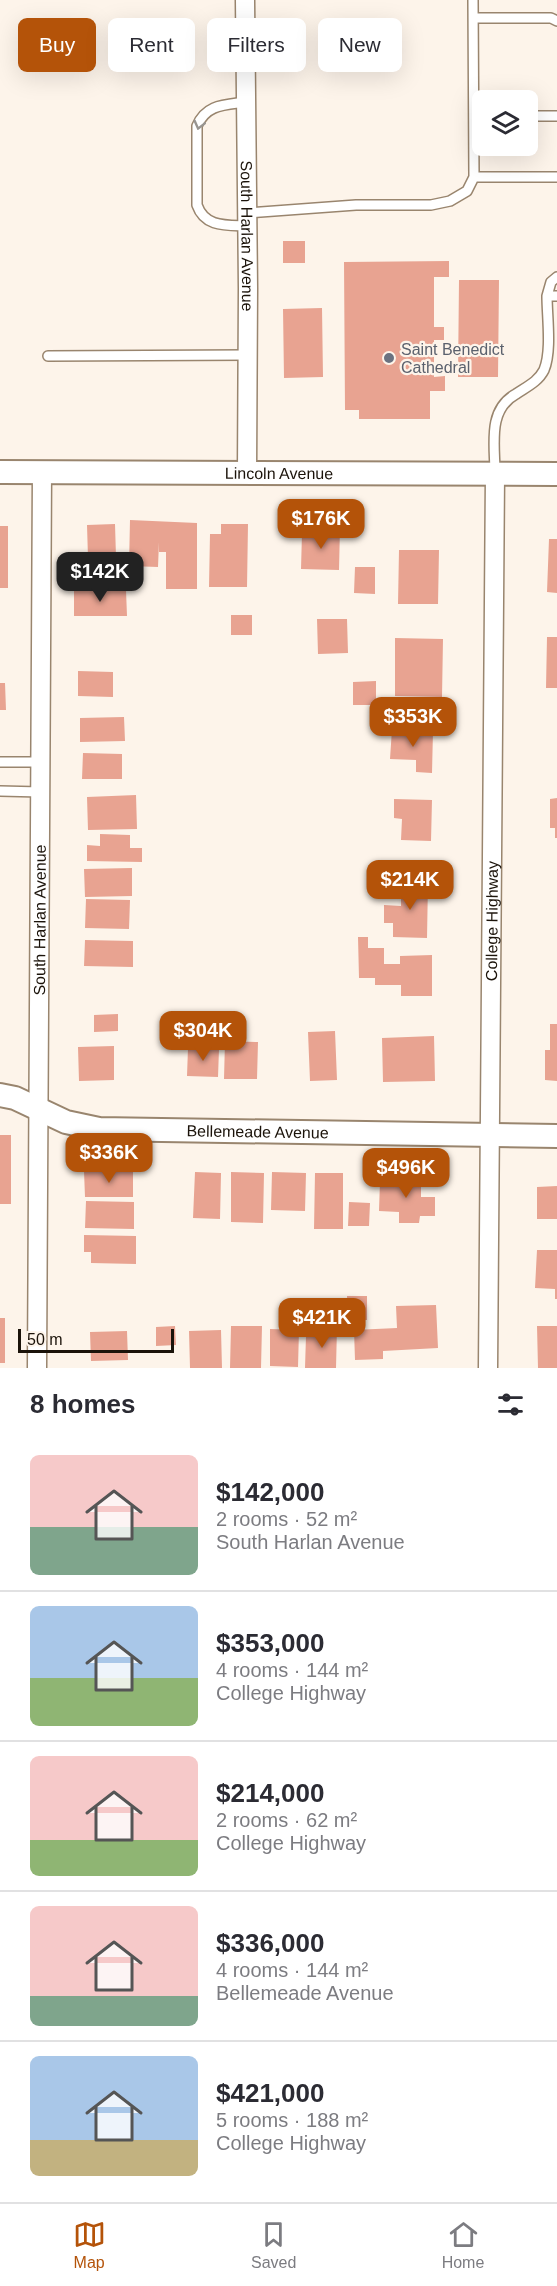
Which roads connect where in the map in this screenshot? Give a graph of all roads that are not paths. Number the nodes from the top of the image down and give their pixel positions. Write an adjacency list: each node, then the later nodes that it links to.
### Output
1 (245, 0): 6 (street, South Harlan Avenue)
2 (473, 0): 3 (lane)
3 (474, 18): 4 (lane); 5 (lane)
4 (557, 21)
5 (477, 90)
6 (246, 102): 12 (street, South Harlan Avenue); 12 (lane, one-way to 12)
7 (538, 116): 8 (lane)
8 (557, 116)
9 (475, 156): 10 (lane)
10 (474, 177): 11 (lane); 12 (lane)
11 (557, 177)
12 (248, 220): 15 (street, South Harlan Avenue)
13 (557, 276): 14 (lane)
14 (552, 296): 20 (lane)
15 (248, 355): 16 (lane); 19 (street, South Harlan Avenue)
16 (48, 356)
17 (0, 472): 18 (street, Lincoln Avenue)
18 (42, 472): 19 (street, Lincoln Avenue); 23 (street, South Harlan Avenue)
19 (246, 472): 20 (street, Lincoln Avenue)
20 (495, 474): 21 (street, Lincoln Avenue); 28 (street, College Highway)
21 (557, 474)
22 (0, 762): 23 (lane)
23 (41, 762): 25 (street, South Harlan Avenue)
24 (0, 791): 25 (lane)
25 (41, 792): 27 (street, South Harlan Avenue)
26 (0, 1095): 27 (street, Bellemeade Avenue)
27 (38, 1108): 28 (street, Bellemeade Avenue); 30 (street, South Harlan Avenue)
28 (491, 1136): 29 (street, Bellemeade Avenue); 31 (street, College Highway)
29 (557, 1136)
30 (37, 1368)
31 (488, 1368)

